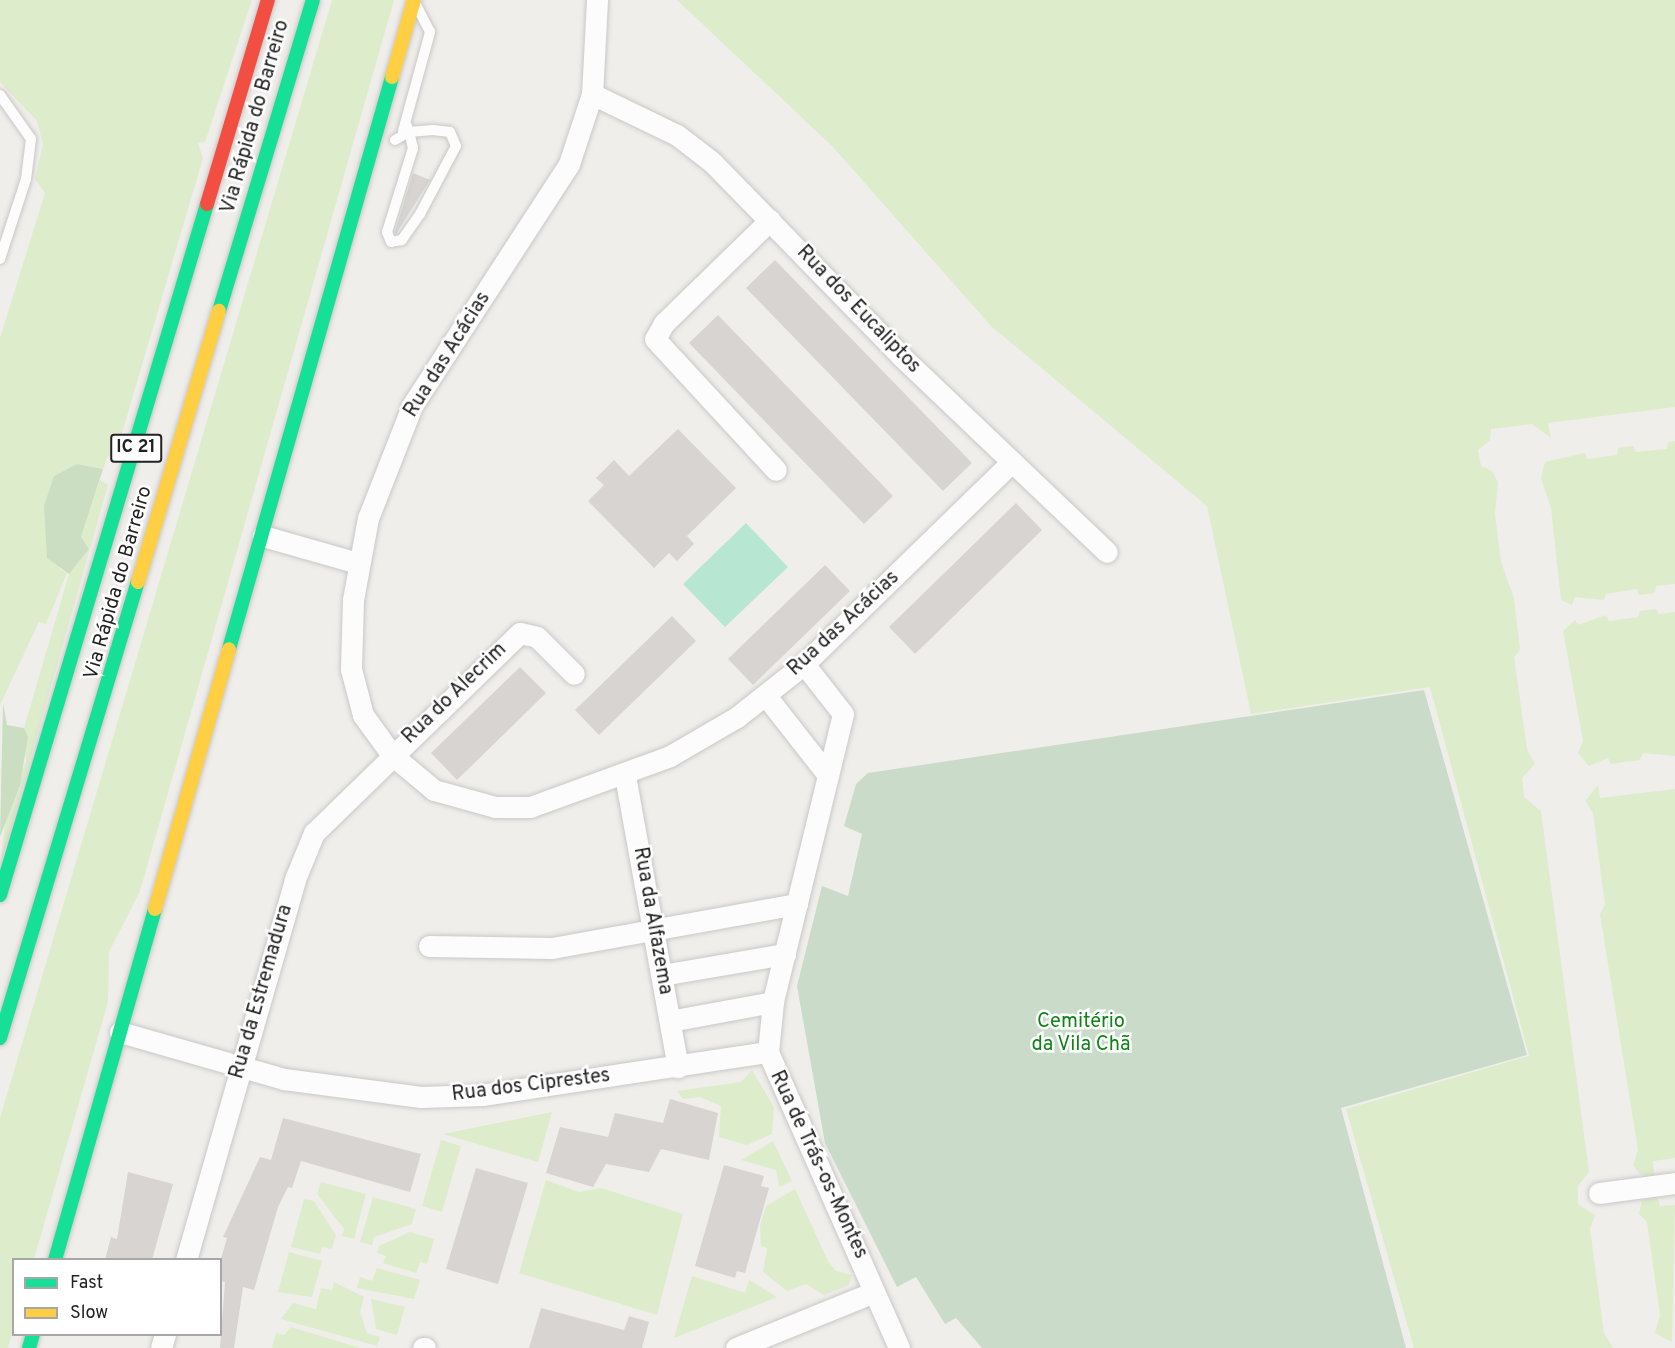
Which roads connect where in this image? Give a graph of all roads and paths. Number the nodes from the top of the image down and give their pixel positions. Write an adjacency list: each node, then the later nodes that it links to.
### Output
1 (268, 0): 22 (main road, Via Rápida do Barreiro / IC 21)
2 (313, 0): 31 (main road, Via Rápida do Barreiro / IC 21)
3 (414, 0): 7 (lane); 8 (main road)
4 (597, 0): 5 (street, Rua das Acácias)
5 (592, 94): 9 (street, Rua dos Eucaliptos); 15 (street, Rua das Acácias)
6 (0, 95): 10 (lane)
7 (408, 129): 7 (lane); 8 (lane)
8 (368, 154): 13 (main road)
9 (770, 220): 11 (street, Rua dos Eucaliptos); 12 (street)
10 (0, 259)
11 (1012, 462): 14 (street, Rua dos Eucaliptos); 16 (street, Rua das Acácias)
12 (776, 470)
13 (263, 536): 15 (street); 30 (main road)
14 (1107, 552)
15 (358, 563): 19 (street, Rua das Acácias)
16 (804, 664): 18 (street, Rua das Acácias); 20 (street, Rua de Trás-os-Montes)
17 (574, 674): 19 (street, Rua do Alecrim)
18 (766, 696): 20 (street); 21 (street, Rua das Acácias)
19 (392, 754): 21 (street, Rua das Acácias); 33 (street, Rua da Estremadura)
20 (828, 775): 23 (street, Rua de Trás-os-Montes)
21 (625, 776): 24 (street, Rua da Alfazema)
22 (0, 895)
23 (797, 904): 24 (street); 26 (street, Rua de Trás-os-Montes)
24 (654, 930): 25 (street); 27 (street, Rua da Alfazema)
25 (429, 946)
26 (785, 954): 27 (street); 28 (street, Rua de Trás-os-Montes)
27 (662, 975): 29 (street, Rua da Alfazema)
28 (773, 1002): 29 (street); 32 (street, Rua de Trás-os-Montes)
29 (670, 1021): 34 (street, Rua da Alfazema)
30 (120, 1032): 33 (street, Rua dos Ciprestes); 37 (main road)
31 (0, 1038)
32 (768, 1052): 34 (street, Rua dos Ciprestes); 39 (street, Rua de Trás-os-Montes)
33 (241, 1066): 34 (street, Rua dos Ciprestes); 38 (street, Rua da Estremadura)
34 (678, 1067)
35 (1675, 1183): 36 (street)
36 (1599, 1193)
37 (56, 1258)
38 (187, 1258)
39 (874, 1292): 40 (street); 41 (street, Rua de Trás-os-Montes)
40 (736, 1348)
41 (899, 1348)

